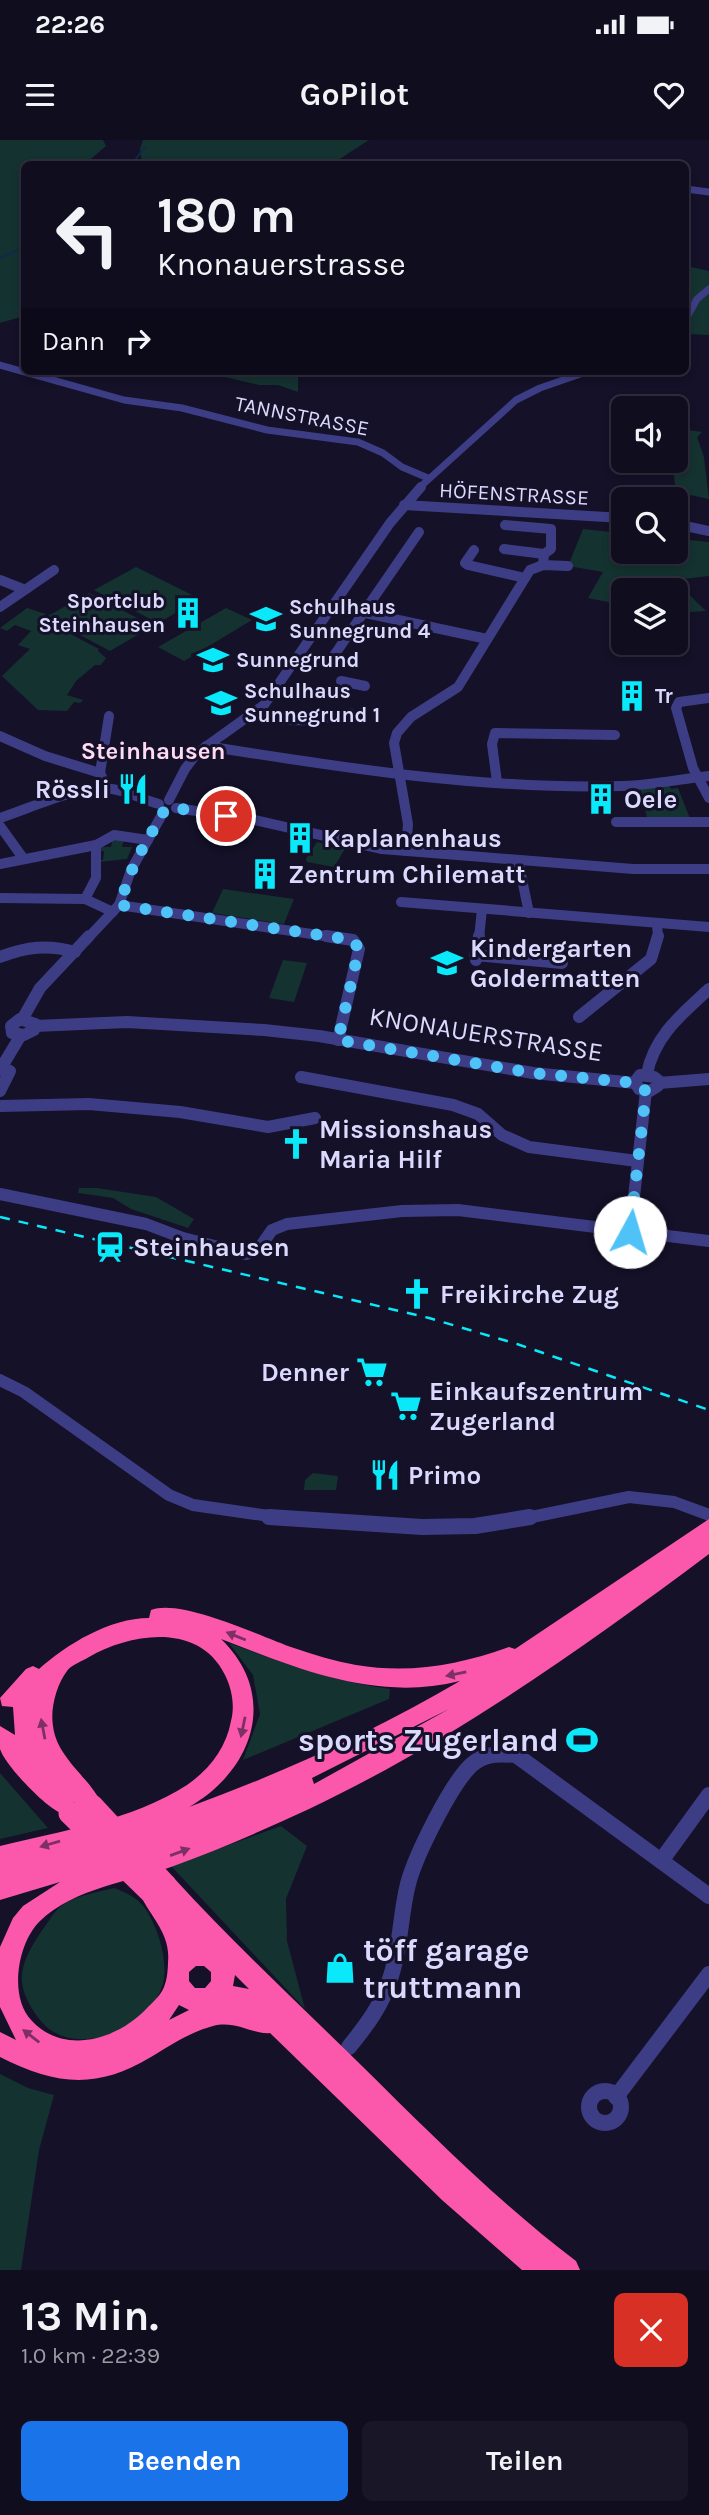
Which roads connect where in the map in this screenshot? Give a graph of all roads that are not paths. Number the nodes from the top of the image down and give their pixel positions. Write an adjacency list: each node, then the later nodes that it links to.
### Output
1 (689, 189): 2 (street)
2 (709, 192)
3 (709, 289): 4 (street)
4 (689, 314)
5 (0, 365): 6 (street, TANNSTRASSE)
6 (21, 371)
7 (35, 375): 9 (street, TANNSTRASSE)
8 (577, 375): 9 (street)
9 (428, 478): 10 (street)
10 (404, 505): 11 (street, HÖFENSTRASSE); 25 (street)
11 (611, 517)
12 (505, 525): 18 (street)
13 (688, 527): 14 (street)
14 (709, 531)
15 (419, 532): 27 (street)
16 (504, 549): 18 (street)
17 (474, 550): 22 (street)
18 (544, 554): 19 (street)
19 (543, 565): 20 (street); 22 (street)
20 (568, 566)
21 (54, 570): 24 (street)
22 (525, 578): 28 (street)
23 (0, 580): 24 (street)
24 (23, 589): 26 (street)
25 (333, 606): 27 (street); 34 (street)
26 (0, 607)
27 (364, 612): 28 (street); 29 (street)
28 (487, 639): 40 (street)
29 (335, 654)
30 (341, 681): 31 (street)
31 (365, 686)
32 (709, 698): 41 (street)
33 (350, 713): 34 (street)
34 (256, 714): 38 (street)
35 (109, 716): 39 (street)
36 (615, 735): 42 (street)
37 (0, 736): 39 (street)
38 (206, 746): 40 (street); 45 (street)
39 (100, 773): 43 (street)
40 (398, 774): 42 (street); 52 (street)
41 (703, 777): 42 (street); 44 (street)
42 (497, 782)
43 (103, 789): 45 (street); 46 (street)
44 (709, 798)
45 (167, 806): 50 (street); 52 (street)
46 (0, 818)
47 (616, 822): 48 (street)
48 (709, 822)
49 (0, 826): 53 (street)
50 (148, 840): 51 (street); 60 (street)
51 (96, 845): 53 (street); 58 (street)
52 (406, 851): 54 (street)
53 (23, 858): 55 (street)
54 (518, 860): 56 (street); 62 (street)
55 (0, 864)
56 (709, 869)
57 (0, 898): 58 (street)
58 (85, 899): 60 (street)
59 (401, 902): 61 (street)
60 (116, 909): 65 (street); 74 (street)
61 (482, 909): 62 (street); 67 (street)
62 (529, 913): 63 (street)
63 (657, 923): 64 (street); 69 (street)
64 (709, 927)
65 (75, 952): 66 (street); 70 (street)
66 (0, 957)
67 (562, 963)
68 (709, 989): 76 (street)
69 (579, 1017)
70 (23, 1018): 71 (street); 72 (street)
71 (35, 1026): 73 (street); 74 (street, KNONAUERSTRASSE)
72 (5, 1029): 73 (street)
73 (21, 1035): 75 (street)
74 (338, 1040): 79 (street, KNONAUERSTRASSE)
75 (1, 1069): 81 (street)
76 (647, 1074): 79 (street, KNONAUERSTRASSE); 80 (street)
77 (301, 1077): 85 (street)
78 (709, 1079): 80 (street)
79 (635, 1083): 82 (street, KNONAUERSTRASSE)
80 (659, 1083): 82 (street)
81 (0, 1091)
82 (646, 1091): 85 (street)
83 (0, 1106): 84 (street)
84 (315, 1118)
85 (637, 1161): 87 (street)
86 (0, 1194): 87 (street)
87 (630, 1232): 88 (street)
88 (709, 1241)
89 (0, 1380): 90 (street)
90 (709, 1514)
91 (709, 1528): 93 (highway)
92 (709, 1543): 95 (highway)
93 (566, 1630): 96 (highway, one-way to 96); 102 (highway)
94 (82, 1650): 96 (highway); 99 (highway, one-way to 94); 100 (highway, one-way to 100)
95 (502, 1687): 104 (highway); 108 (highway, one-way to 95)
96 (14, 1707): 97 (highway); 99 (highway)
97 (0, 1736): 99 (highway)
98 (709, 1795): 101 (street)
99 (82, 1809): 103 (highway, bridge)
100 (0, 1857)
101 (661, 1861): 105 (street); 111 (street)
102 (0, 1875)
103 (158, 1887): 106 (highway); 108 (highway); 109 (highway)
104 (0, 1889)
105 (709, 1896)
106 (217, 1964): 108 (highway); 108 (highway); 109 (highway)
107 (709, 1974): 113 (street)
108 (191, 1987): 109 (highway); 112 (highway)
109 (293, 2028): 112 (highway); 114 (highway); 115 (highway)
110 (0, 2044): 112 (highway)
111 (349, 2047)
112 (125, 2058)
113 (616, 2097)
114 (541, 2270)
115 (567, 2270)

